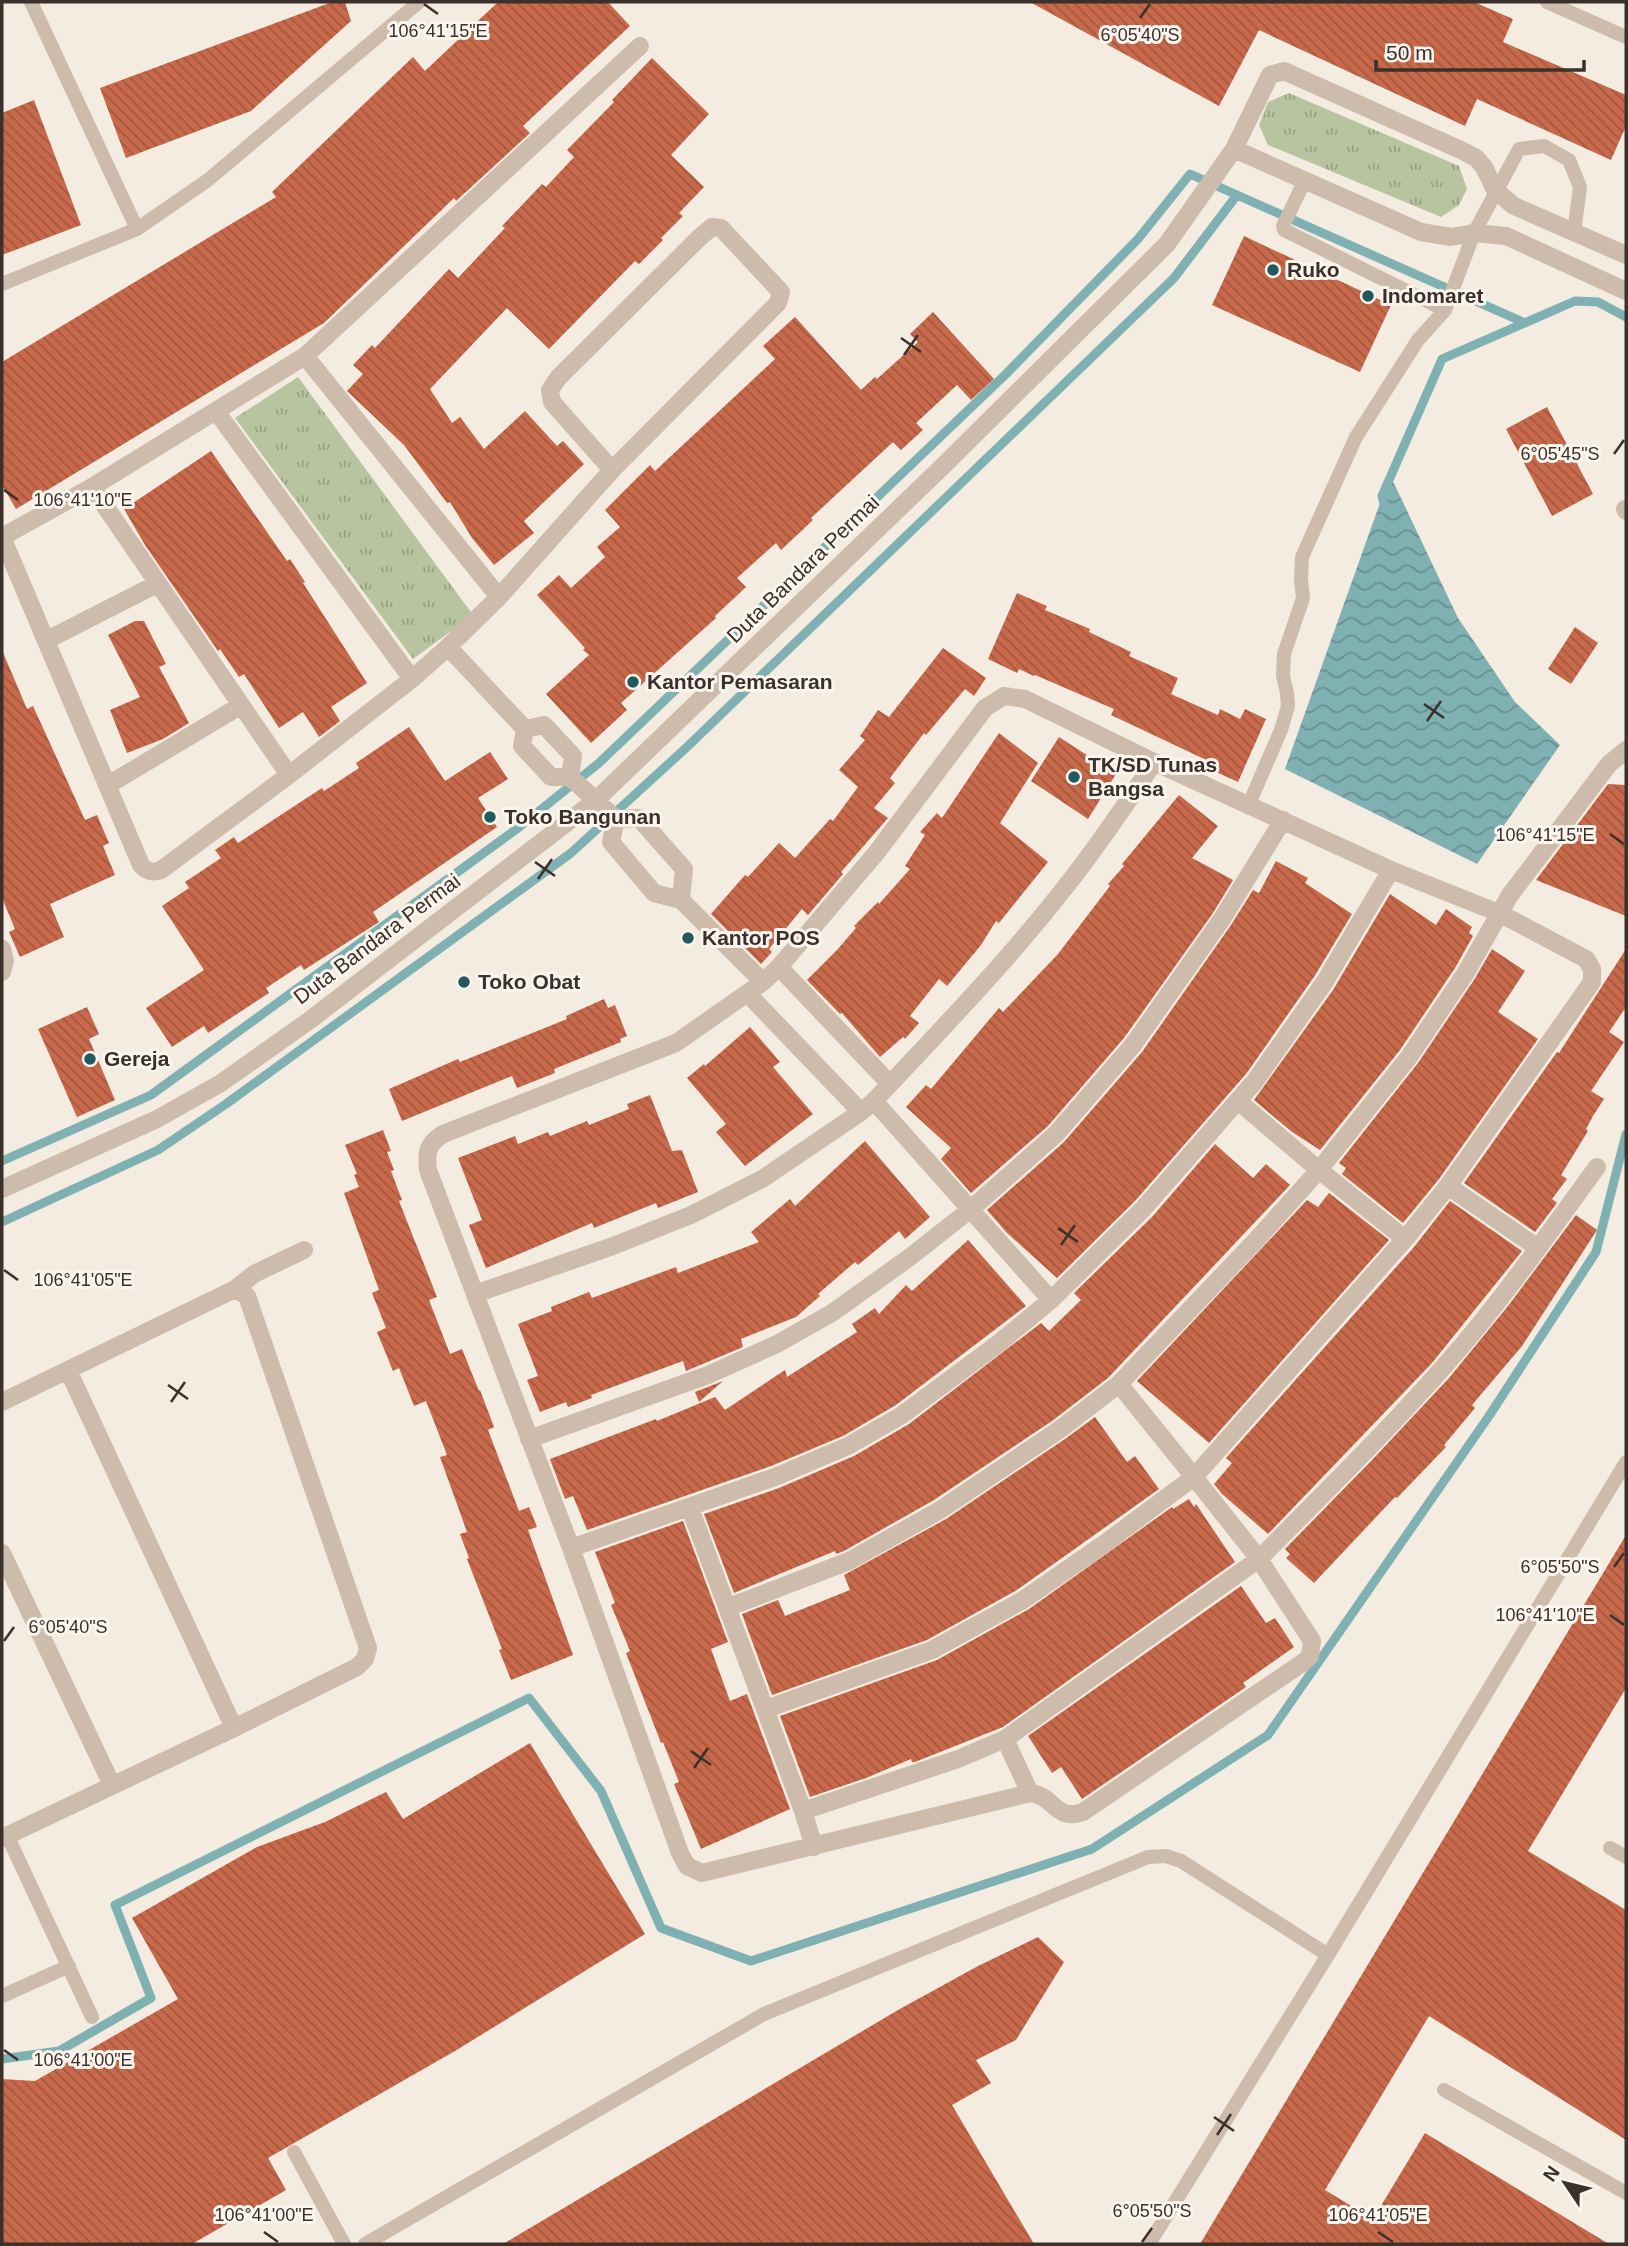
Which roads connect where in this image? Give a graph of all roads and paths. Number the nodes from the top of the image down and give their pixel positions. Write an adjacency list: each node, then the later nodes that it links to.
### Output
1 (31, 2): 9 (lane)
2 (419, 2): 9 (lane)
3 (1547, 2): 4 (lane)
4 (1626, 37)
5 (640, 46): 16 (street)
6 (1234, 149): 7 (street); 8 (street, Duta Bandara Permai); 32 (street, Duta Bandara Permai)
7 (1305, 180): 11 (street); 15 (lane)
8 (1495, 190): 10 (street); 10 (lane); 11 (lane)
9 (137, 229): 13 (lane)
10 (1574, 232): 12 (street)
11 (1474, 233): 14 (street); 15 (lane)
12 (1626, 255)
13 (2, 284)
14 (1626, 291)
15 (1447, 304): 33 (lane)
16 (305, 356): 17 (street); 22 (street)
17 (216, 411): 19 (street); 25 (street)
18 (612, 470): 18 (street); 22 (street)
19 (92, 487): 20 (street); 21 (street)
20 (2, 537): 23 (street)
21 (157, 584): 23 (street); 26 (street)
22 (499, 597): 24 (street)
23 (47, 640): 31 (street)
24 (448, 647): 25 (street); 27 (street)
25 (412, 679): 30 (street)
26 (240, 706): 30 (street); 31 (street)
27 (525, 729): 32 (street); 32 (street)
28 (1626, 750): 38 (street)
29 (1154, 762): 33 (street); 40 (street); 44 (street)
30 (289, 775): 31 (street)
31 (108, 785)
32 (581, 788): 34 (street); 50 (street, Duta Bandara Permai)
33 (1249, 804): 35 (street)
34 (613, 817): 37 (street); 37 (street)
35 (1283, 820): 36 (street); 51 (street)
36 (1391, 870): 38 (street); 45 (street)
37 (681, 900): 42 (street)
38 (1499, 913): 48 (street); 49 (street)
39 (2, 949): 41 (street)
40 (779, 967): 42 (street); 44 (street)
41 (2, 972)
42 (763, 982): 43 (street)
43 (747, 993): 46 (street); 56 (street)
44 (890, 1084): 46 (street)
45 (1238, 1101): 48 (street); 57 (street)
46 (868, 1107): 51 (street); 56 (street)
47 (1597, 1167): 53 (street)
48 (1319, 1170): 52 (street); 59 (street)
49 (1448, 1186): 52 (street); 53 (street)
50 (2, 1189)
51 (971, 1209): 57 (street); 61 (street)
52 (1405, 1239): 63 (street)
53 (1538, 1248): 67 (street)
54 (304, 1250): 55 (street)
55 (235, 1289): 58 (street); 70 (street)
56 (475, 1294): 61 (street)
57 (1051, 1300): 64 (street)
58 (68, 1370): 60 (street); 70 (street)
59 (1119, 1384): 63 (street); 68 (street)
60 (2, 1402)
61 (529, 1439): 65 (street)
62 (1626, 1462): 79 (lane)
63 (1194, 1477): 67 (street); 69 (street)
64 (690, 1507): 65 (street); 68 (street)
65 (571, 1548): 76 (street)
66 (2, 1553): 72 (street)
67 (1259, 1559): 71 (street); 73 (street)
68 (729, 1607): 69 (street)
69 (765, 1709): 74 (street)
70 (234, 1728): 72 (street)
71 (1005, 1739): 73 (street); 74 (street)
72 (112, 1785): 75 (street)
73 (1030, 1793): 76 (street)
74 (803, 1811): 76 (street)
75 (4, 1832): 80 (lane)
76 (814, 1847)
77 (1610, 1848): 78 (lane)
78 (1626, 1857)
79 (1328, 1955): 87 (lane); 88 (lane)
80 (69, 1966): 81 (lane); 82 (lane)
81 (2, 1996)
82 (92, 2017)
83 (1444, 2090): 85 (lane)
84 (294, 2152): 86 (lane)
85 (1626, 2193)
86 (344, 2244)
87 (365, 2244)
88 (1149, 2244)

